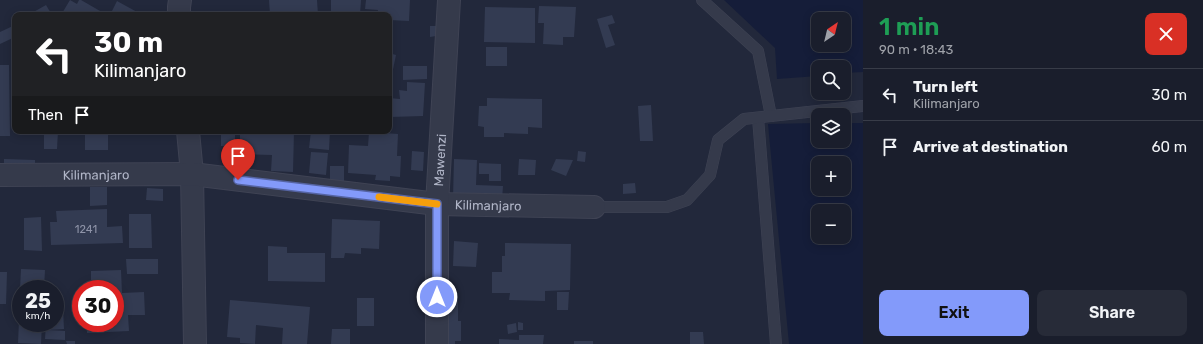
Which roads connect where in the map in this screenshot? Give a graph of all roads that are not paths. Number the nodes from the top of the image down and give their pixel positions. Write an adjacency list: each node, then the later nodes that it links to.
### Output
1 (180, 0): 4 (street)
2 (449, 0): 11 (street, Mawenzi)
3 (702, 0): 6 (lane)
4 (180, 12)
5 (863, 106): 6 (lane)
6 (771, 116): 7 (lane)
7 (758, 118): 12 (lane); 15 (lane)
8 (188, 134): 9 (street)
9 (192, 174): 10 (street, Kilimanjaro); 11 (street, Kilimanjaro); 13 (street)
10 (0, 175)
11 (437, 204): 12 (street, Kilimanjaro); 14 (street, Mawenzi)
12 (594, 207)
13 (195, 344)
14 (437, 344)
15 (776, 344)

